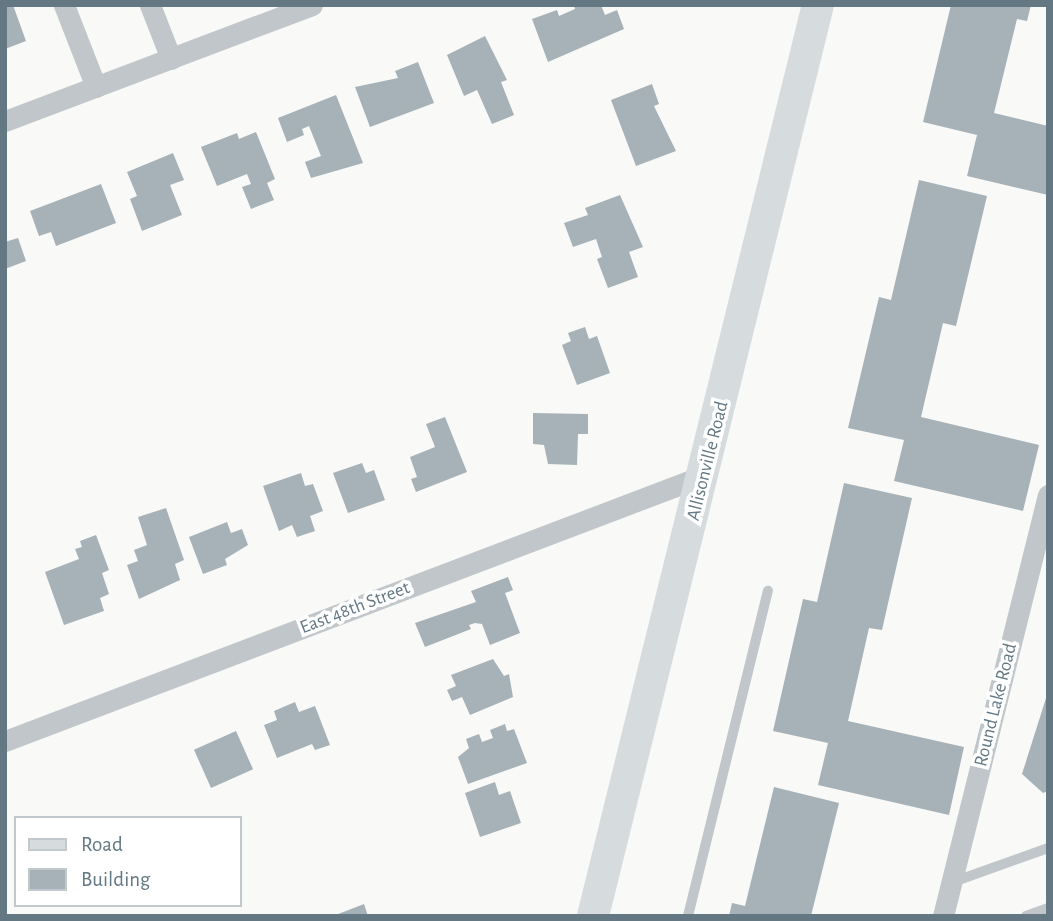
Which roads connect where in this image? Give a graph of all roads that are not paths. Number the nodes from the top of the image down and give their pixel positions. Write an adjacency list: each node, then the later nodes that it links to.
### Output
1 (64, 5): 6 (street)
2 (150, 5): 5 (street)
3 (312, 5): 5 (street)
4 (818, 5): 8 (main road, Allisonville Road)
5 (171, 59): 6 (street)
6 (96, 87): 7 (street)
7 (5, 121)
8 (705, 475): 11 (street, East 48th Street); 15 (main road, Allisonville Road)
9 (1048, 495): 13 (street, Round Lake Road)
10 (768, 591): 16 (lane)
11 (5, 741)
12 (1048, 848): 13 (lane)
13 (953, 882): 17 (street, Round Lake Road)
14 (1048, 908): 18 (lane)
15 (593, 916)
16 (688, 916)
17 (943, 916)
18 (1027, 916)

